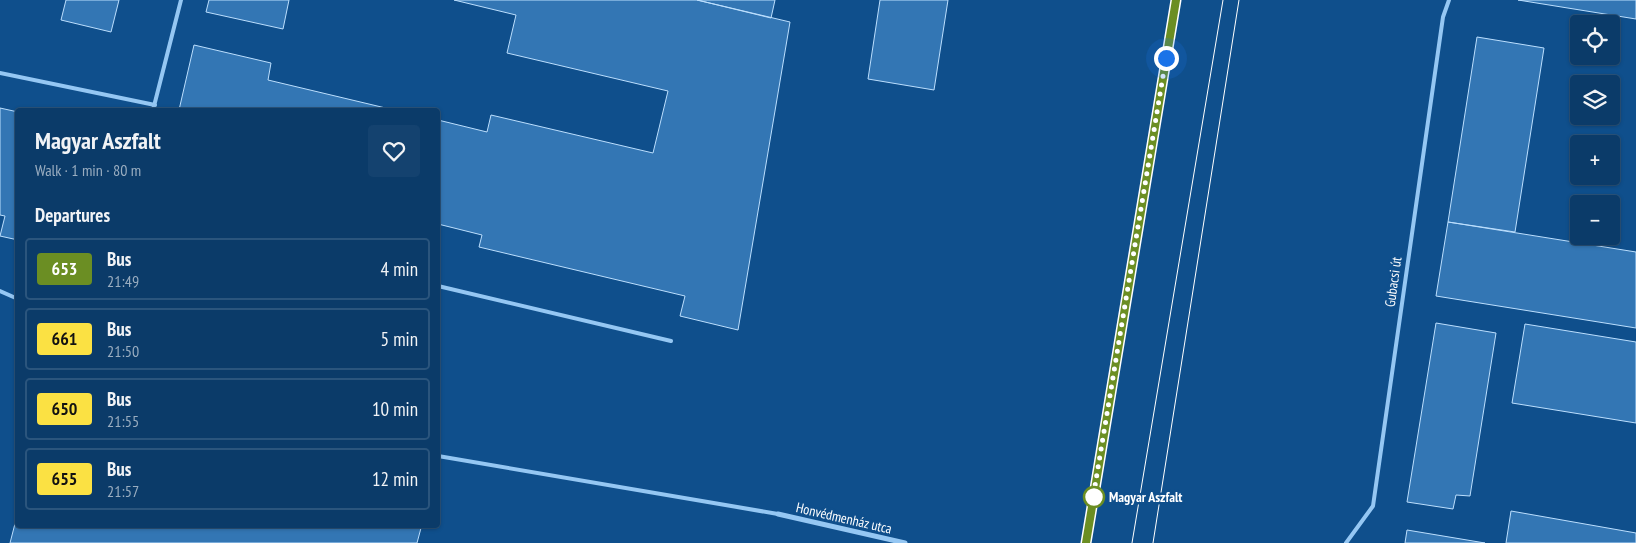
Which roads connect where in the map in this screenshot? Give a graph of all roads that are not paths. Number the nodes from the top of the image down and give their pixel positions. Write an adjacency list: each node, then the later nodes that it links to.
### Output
1 (181, 0): 5 (lane)
2 (1176, 0): 14 (street)
3 (1449, 0): 15 (lane, Gubacsi út)
4 (0, 73): 5 (lane)
5 (155, 104): 6 (lane)
6 (154, 108)
7 (440, 286): 10 (lane)
8 (0, 291): 9 (lane)
9 (15, 298)
10 (671, 341)
11 (440, 456): 12 (lane)
12 (778, 514): 13 (street, Honvédmenház utca)
13 (905, 543)
14 (1086, 543)
15 (1346, 543)

